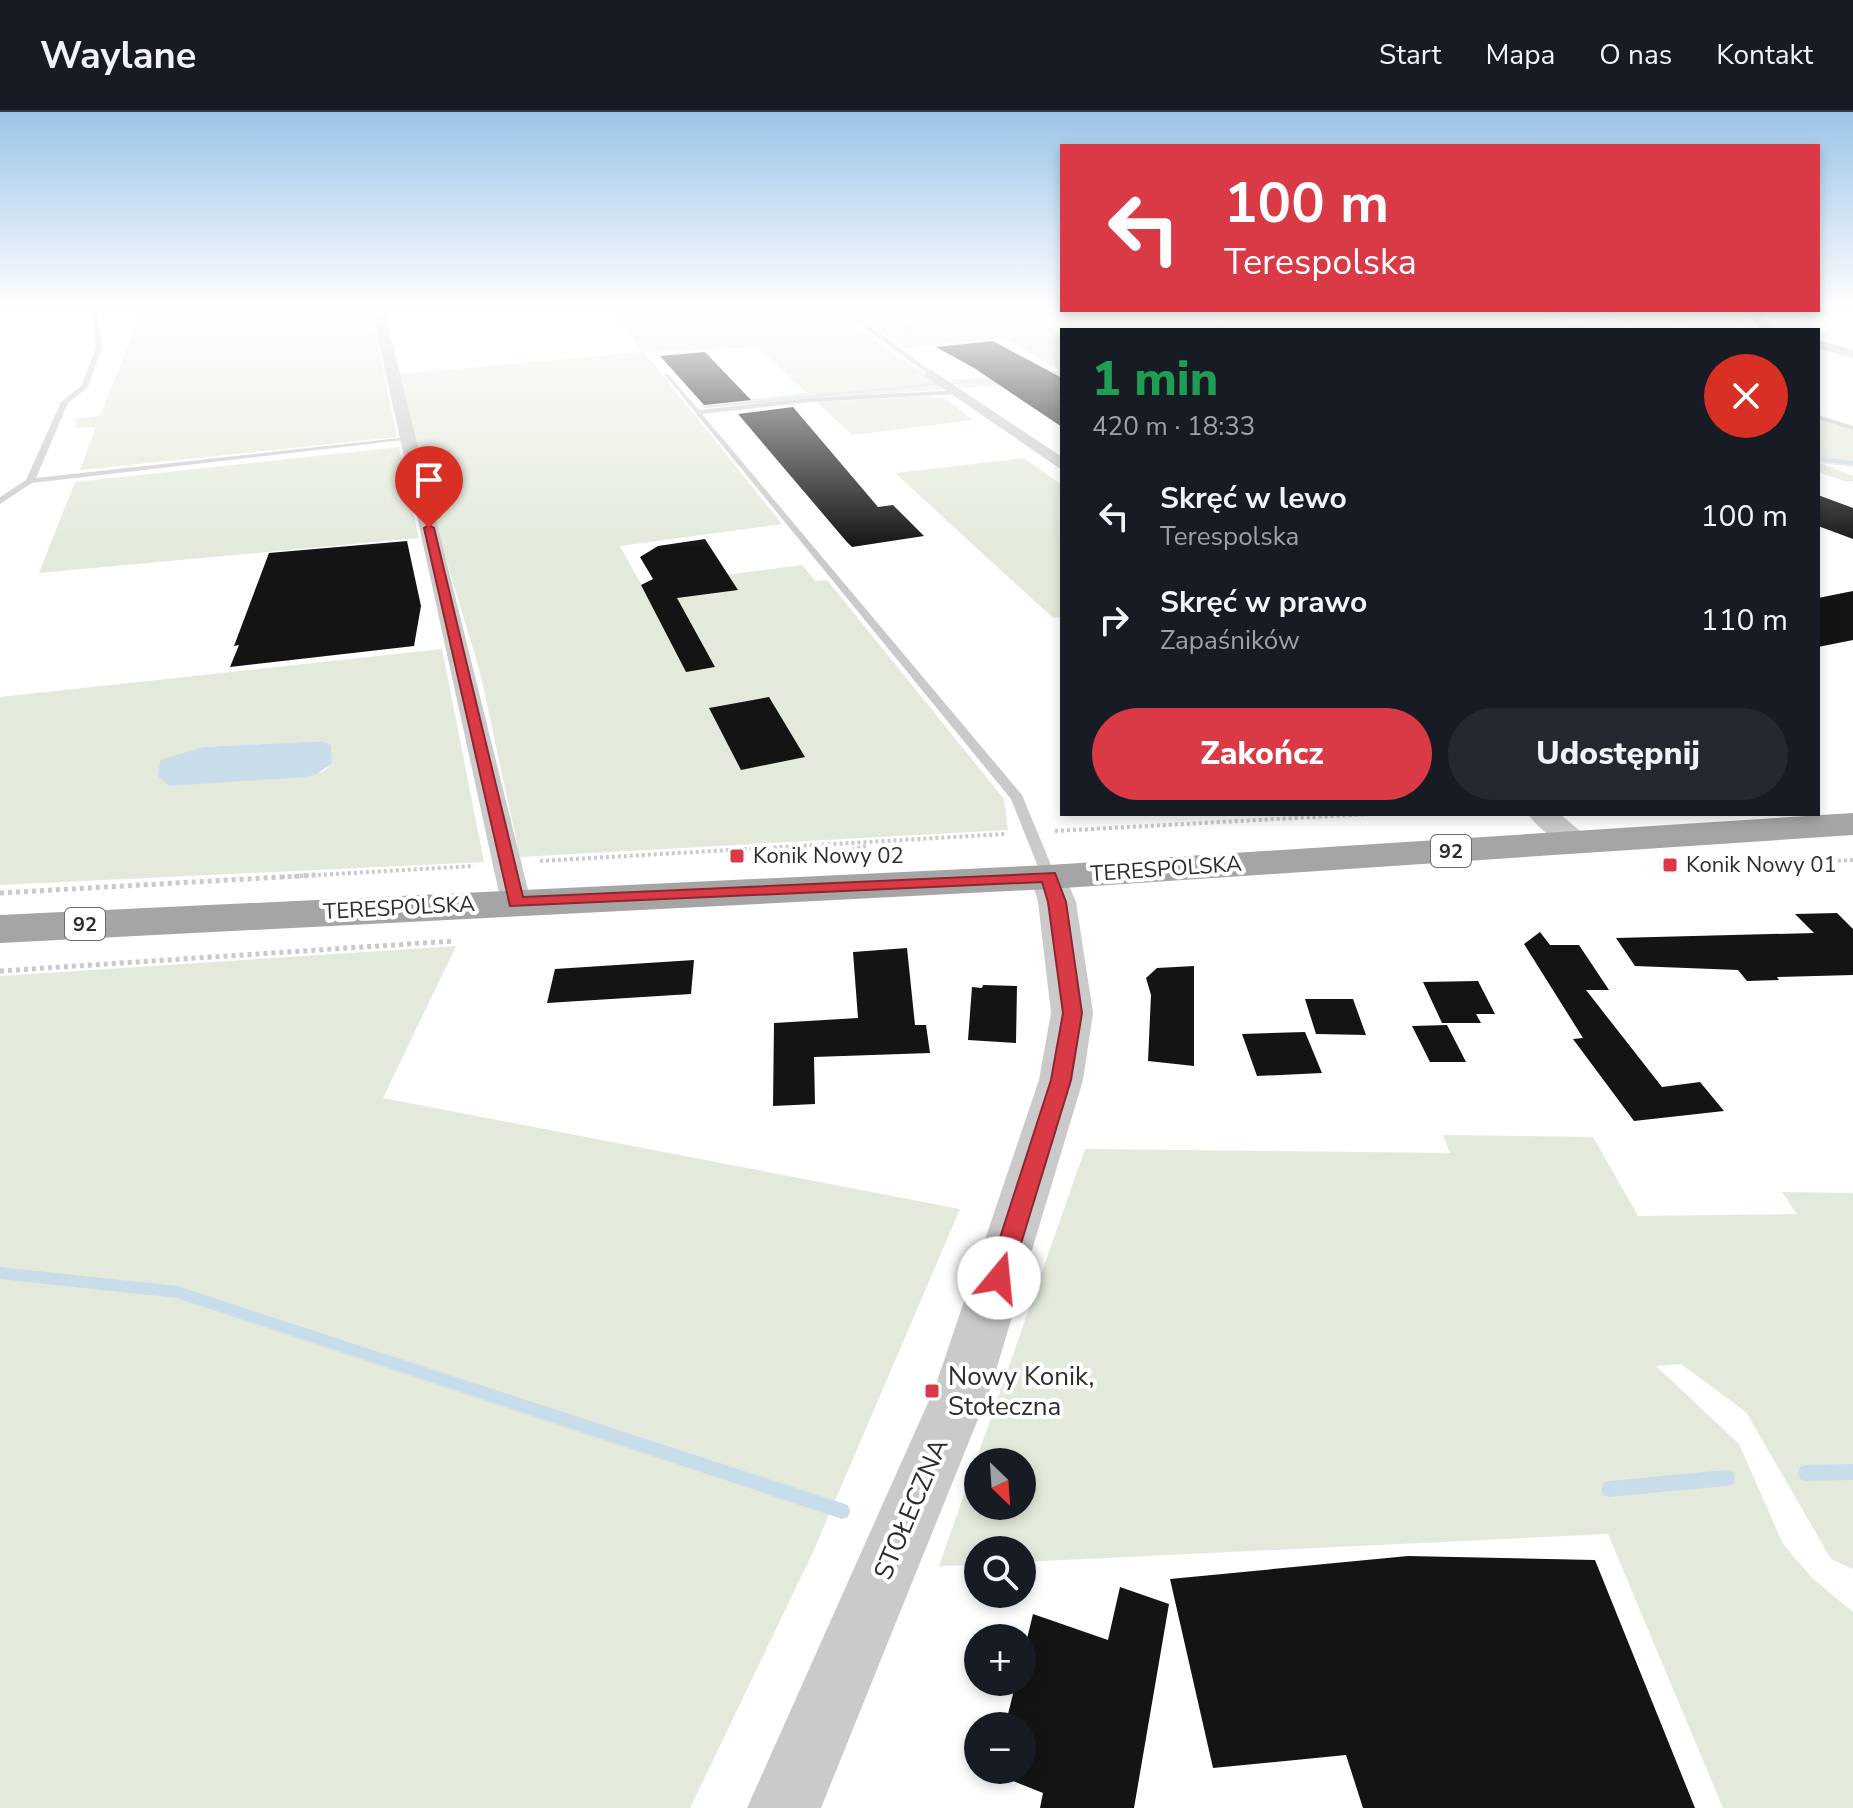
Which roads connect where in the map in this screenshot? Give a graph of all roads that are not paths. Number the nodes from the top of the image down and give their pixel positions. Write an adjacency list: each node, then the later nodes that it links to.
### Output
1 (81, 389): 11 (lane)
2 (396, 389): 9 (street)
3 (678, 389): 6 (lane)
4 (953, 389): 5 (street)
5 (957, 392): 6 (lane); 10 (street)
6 (698, 412): 17 (lane)
7 (1820, 418): 8 (lane)
8 (1853, 428)
9 (408, 439): 11 (lane); 18 (street)
10 (1060, 464)
11 (30, 481): 12 (lane)
12 (0, 501)
13 (1545, 816): 16 (street)
14 (1780, 821): 15 (main road, TERESPOLSKA / 92); 16 (main road, TERESPOLSKA / 92)
15 (1853, 824)
16 (1579, 842): 17 (main road, TERESPOLSKA / 92)
17 (1040, 854): 18 (main road, TERESPOLSKA / 92); 20 (street, STOŁECZNA)
18 (512, 882): 19 (main road, TERESPOLSKA / 92)
19 (0, 929)
20 (784, 1808)

